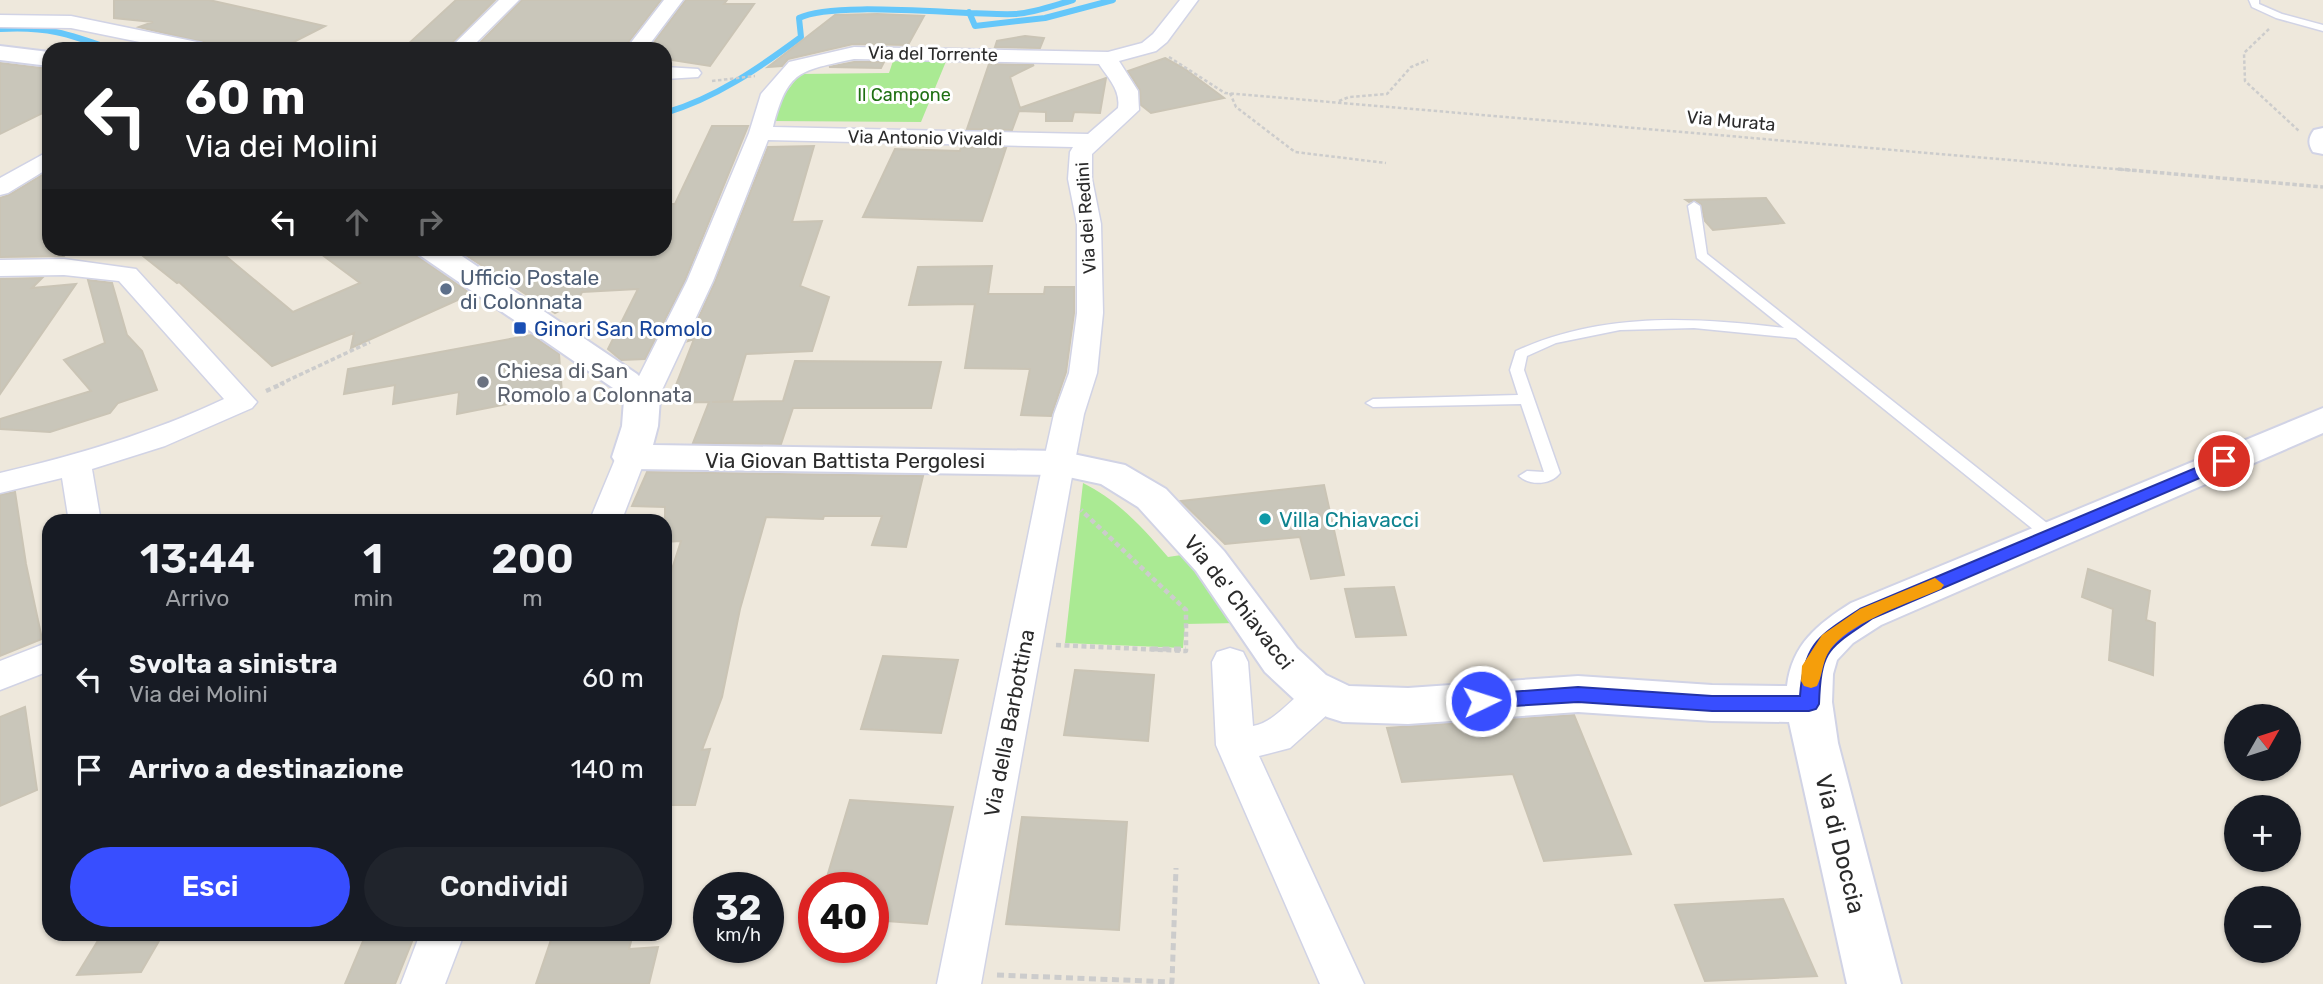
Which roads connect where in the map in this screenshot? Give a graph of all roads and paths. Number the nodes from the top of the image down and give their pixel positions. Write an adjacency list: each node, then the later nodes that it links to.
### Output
1 (510, 0): 9 (street)
2 (674, 0): 10 (street)
3 (1189, 0): 11 (street)
4 (2254, 0): 5 (lane)
5 (2279, 16): 7 (lane); 24 (path)
6 (0, 21): 8 (street)
7 (2323, 28)
8 (168, 42)
9 (467, 42)
10 (641, 42)
11 (1149, 47): 14 (street); 20 (path, Via Murata)
12 (0, 53): 13 (street)
13 (42, 58)
14 (1109, 58): 19 (street, Via del Torrente); 23 (street, Via dei Redini)
15 (1428, 60): 21 (path)
16 (672, 73): 17 (street)
17 (691, 74)
18 (725, 79): 19 (path)
19 (763, 85): 22 (street)
20 (1230, 93): 21 (path, Via Murata); 26 (path)
21 (1338, 102): 27 (path, Via Murata)
22 (760, 133): 23 (street, Via Antonio Vivaldi); 36 (street)
23 (1091, 141): 43 (street, Via dei Redini)
24 (2323, 141)
25 (42, 162): 28 (street)
26 (1386, 163)
27 (2323, 187)
28 (0, 188)
29 (1694, 206): 34 (lane)
30 (77, 256): 32 (street)
31 (441, 256): 36 (street)
32 (64, 267): 33 (street); 38 (street)
33 (0, 268)
34 (1800, 334): 37 (lane); 48 (lane)
35 (370, 342): 38 (path)
36 (642, 398): 41 (street)
37 (1525, 399): 39 (lane); 44 (lane)
38 (242, 402): 42 (street)
39 (1373, 403)
40 (2323, 419): 48 (street, Via di Doccia)
41 (631, 457): 43 (street, Via Giovan Battista Pergolesi); 47 (street)
42 (76, 466): 45 (street); 46 (street)
43 (1057, 474): 49 (street, Via della Barbottina); 49 (path); 53 (street, Via de' Chiavacci)
44 (1527, 476)
45 (0, 483)
46 (84, 514)
47 (608, 514)
48 (2051, 535): 54 (street, Via di Doccia)
49 (1024, 643): 58 (street, Via della Barbottina)
50 (42, 659): 52 (street)
51 (1230, 662): 55 (street)
52 (0, 676)
53 (1325, 695): 54 (street, Via de' Chiavacci); 55 (street)
54 (1809, 704): 61 (street, Via di Doccia)
55 (1235, 745): 60 (street)
56 (1176, 868): 58 (path)
57 (439, 941): 59 (street)
58 (960, 979)
59 (423, 984)
60 (1342, 984)
61 (1874, 984)

